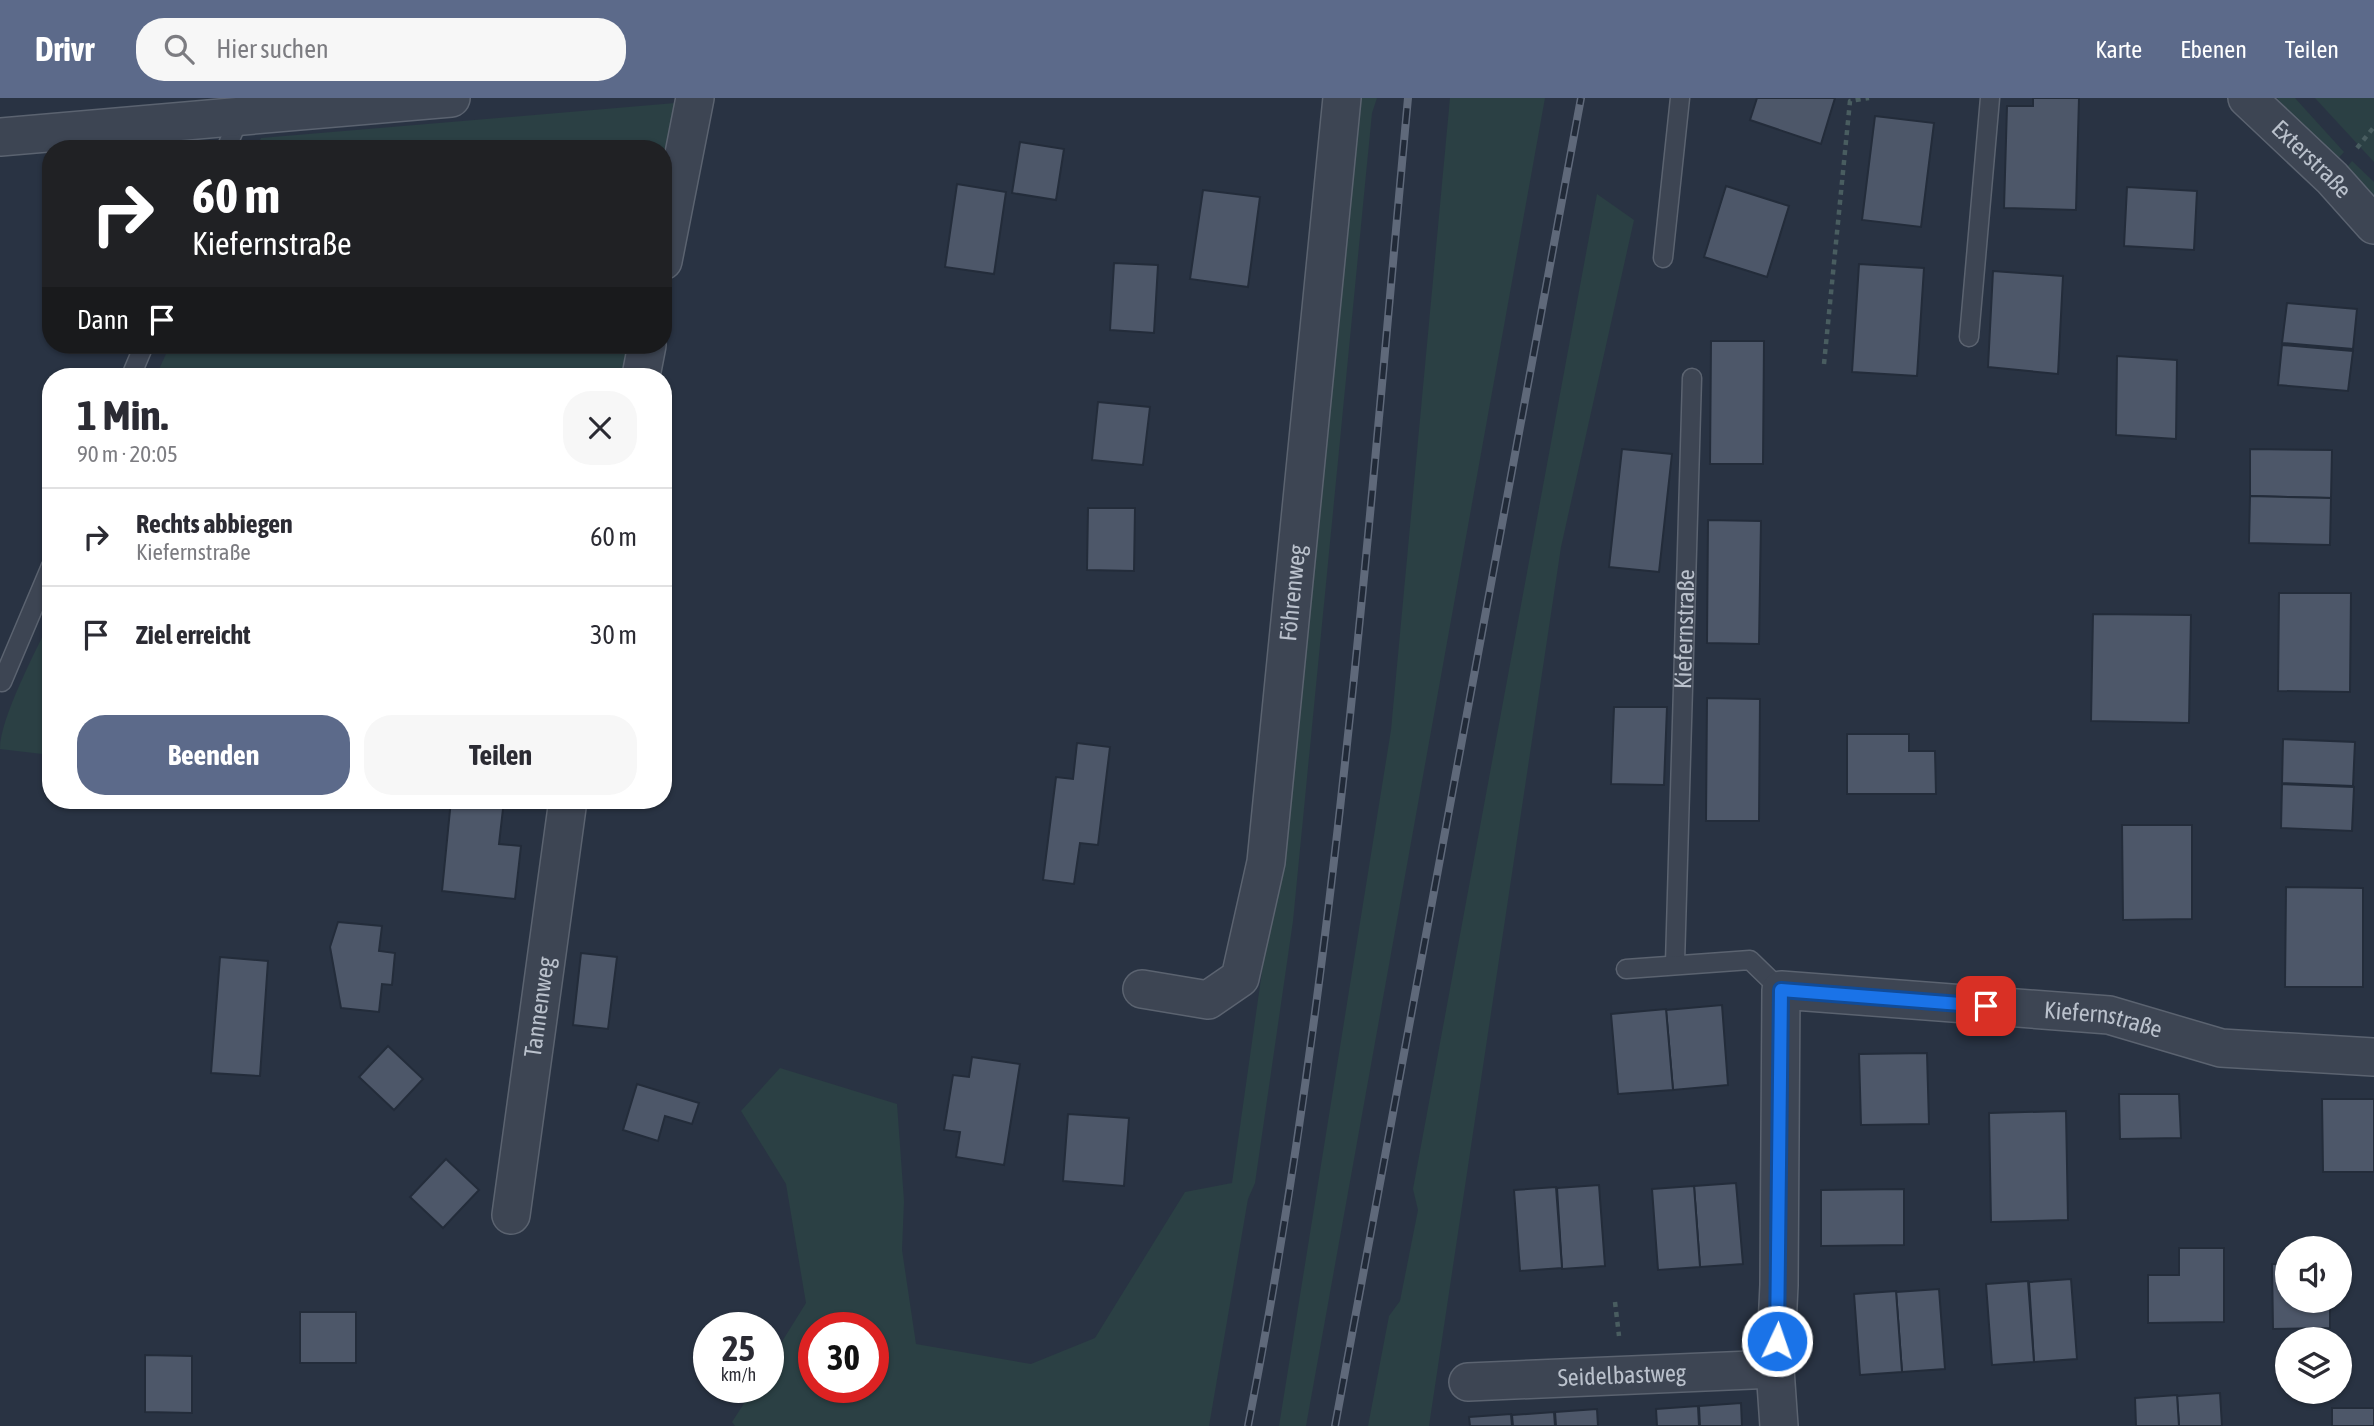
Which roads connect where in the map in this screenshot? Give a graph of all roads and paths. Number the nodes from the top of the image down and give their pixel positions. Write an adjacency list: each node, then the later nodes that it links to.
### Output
1 (451, 98): 8 (street)
2 (695, 98): 11 (street)
3 (1342, 98): 22 (street, Föhrenweg)
4 (1680, 98): 13 (lane)
5 (1869, 98): 15 (path)
6 (1990, 98): 14 (lane)
7 (2247, 98): 12 (street, Exterstraße)
8 (240, 116): 9 (street); 10 (lane)
9 (0, 137)
10 (230, 140)
11 (672, 215)
12 (2374, 225)
13 (1663, 258)
14 (1969, 337)
15 (1824, 365)
16 (1692, 378): 20 (lane, Kiefernstraße)
17 (42, 587): 18 (lane)
18 (2, 682)
19 (568, 809): 25 (street, Tannenweg)
20 (1675, 963): 21 (lane); 23 (lane)
21 (1626, 969)
22 (1142, 989)
23 (1781, 990): 24 (street, Kiefernstraße); 26 (street)
24 (2374, 1058)
25 (510, 1215)
26 (1775, 1369): 27 (street, Seidelbastweg); 28 (street)
27 (1468, 1382)
28 (1779, 1426)

